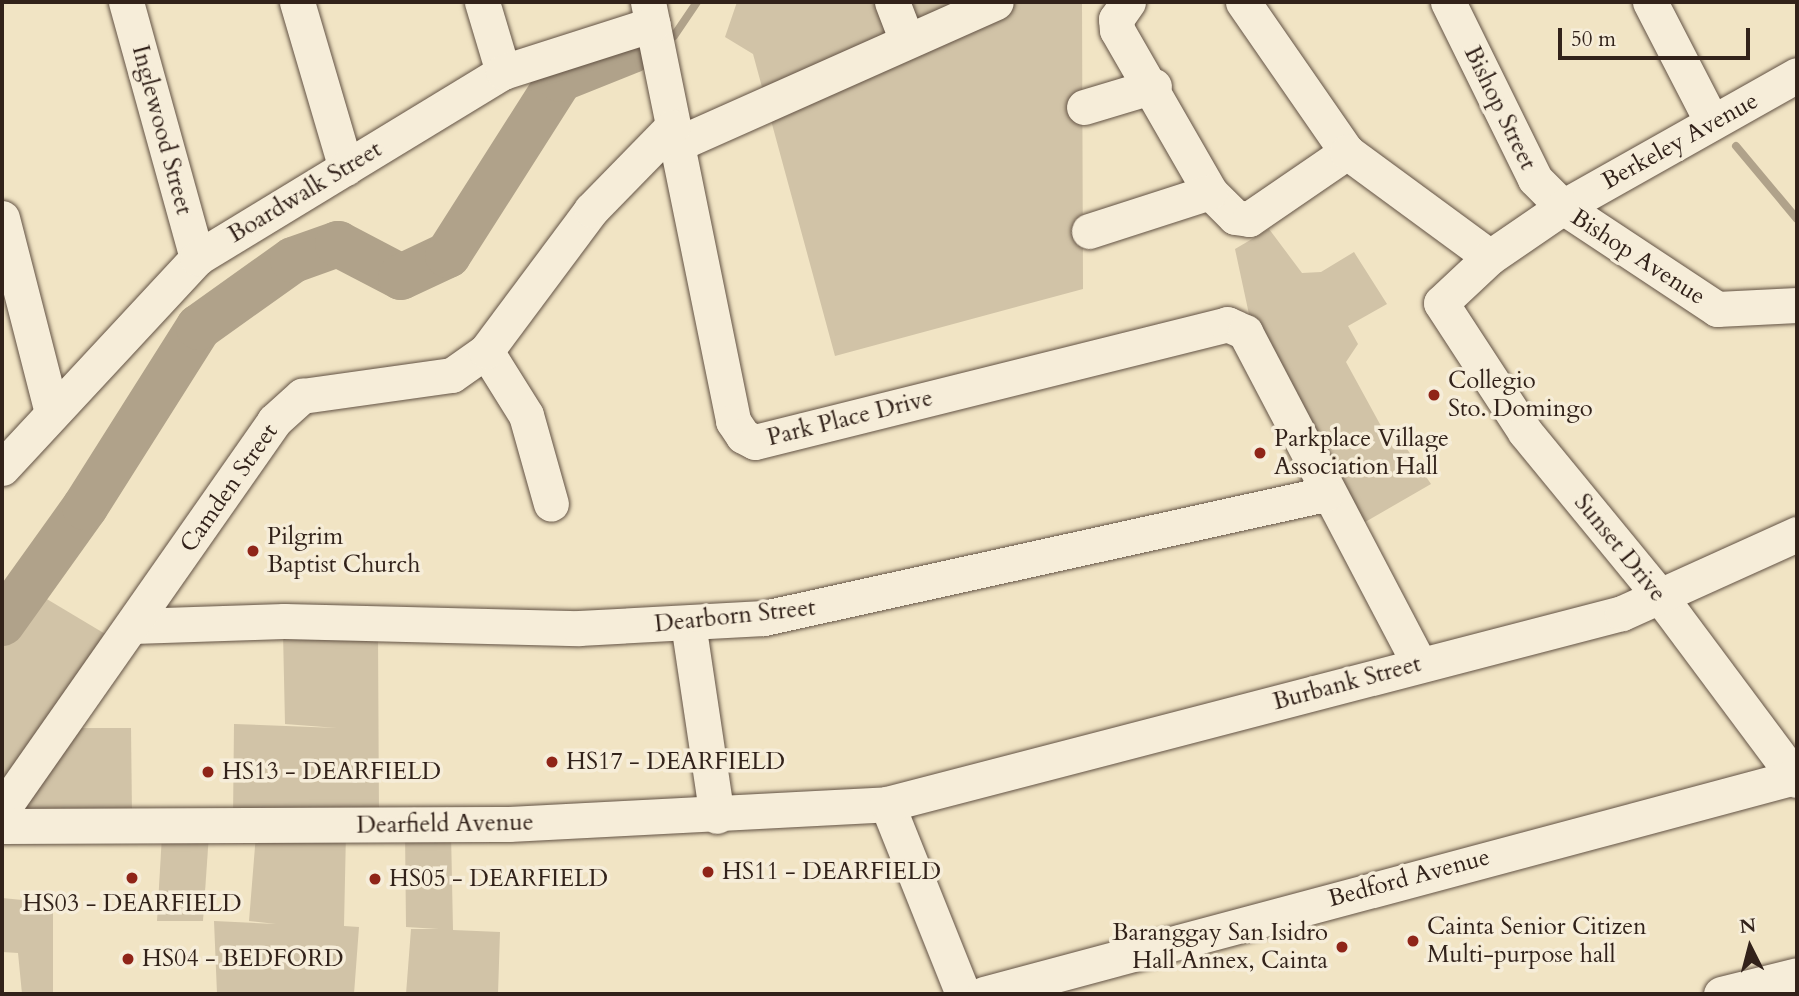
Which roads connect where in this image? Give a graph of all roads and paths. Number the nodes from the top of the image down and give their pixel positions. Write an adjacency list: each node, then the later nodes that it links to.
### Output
1 (127, 2): 25 (street, Inglewood Street)
2 (297, 2): 19 (street)
3 (482, 2): 12 (street)
4 (892, 2): 11 (street)
5 (996, 2): 11 (street)
6 (1243, 2): 18 (street)
7 (1448, 2): 21 (street, Bishop Street)
8 (1650, 2): 16 (street)
9 (1125, 3): 14 (street)
10 (651, 13): 12 (street, Boardwalk Street); 17 (street, Park Place Drive)
11 (906, 39): 17 (street)
12 (503, 72): 19 (street, Boardwalk Street)
13 (1797, 75): 16 (street, Berkeley Avenue)
14 (1154, 86): 15 (street); 20 (street)
15 (1084, 107)
16 (1712, 122): 21 (street, Berkeley Avenue)
17 (674, 136): 28 (street, Camden Street); 31 (street, Park Place Drive)
18 (1347, 152): 20 (street); 24 (street)
19 (346, 168): 25 (street, Boardwalk Street)
20 (1209, 192): 23 (street)
21 (1563, 207): 24 (street, Berkeley Avenue); 26 (street, Bishop Avenue)
22 (2, 218): 29 (street)
23 (1089, 231)
24 (1490, 257): 27 (street, Berkeley Avenue)
25 (197, 258): 29 (street, Boardwalk Street)
26 (1797, 305)
27 (1444, 315): 34 (street, Sunset Drive)
28 (486, 351): 32 (street); 36 (street, Camden Street)
29 (52, 413): 30 (street, Boardwalk Street)
30 (2, 468)
31 (1325, 494): 35 (street, Dearborn Street); 37 (street)
32 (551, 504)
33 (1797, 534): 34 (street, Burbank Street)
34 (1662, 599): 37 (street, Burbank Street); 38 (street, Sunset Drive)
35 (688, 624): 36 (street, Dearborn Street); 41 (street)
36 (133, 626): 40 (street, Camden Street)
37 (1419, 664): 39 (street, Burbank Street)
38 (1796, 779): 45 (street, Bedford Avenue)
39 (887, 804): 41 (street, Dearfield Avenue); 44 (street)
40 (2, 810)
41 (717, 816): 42 (street, Dearfield Avenue)
42 (2, 826)
43 (1797, 975): 46 (street)
44 (964, 994)
45 (984, 994)
46 (1721, 994)

